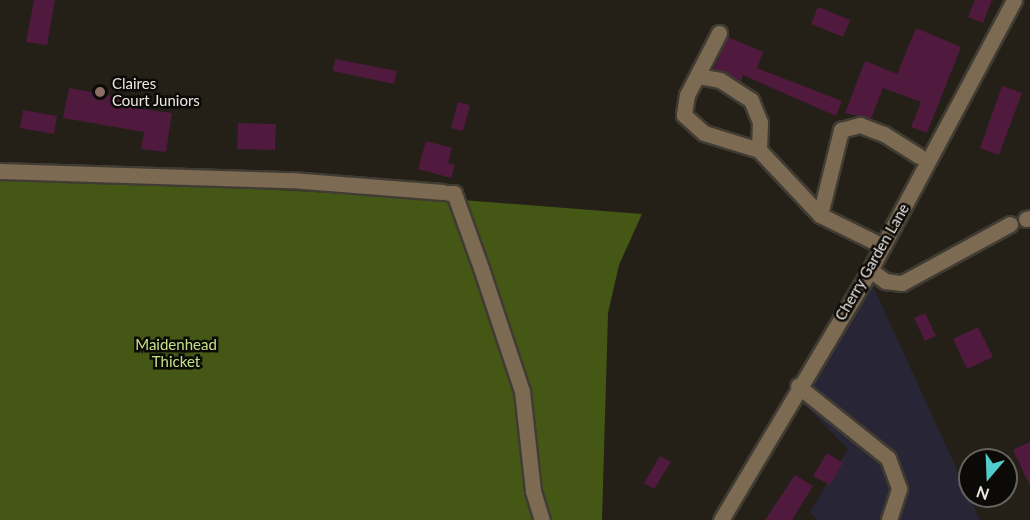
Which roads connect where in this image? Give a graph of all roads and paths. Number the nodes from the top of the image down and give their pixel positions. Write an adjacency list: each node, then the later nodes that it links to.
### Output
1 (1014, 0): 9 (street, Cherry Garden Lane)
2 (719, 33): 3 (street)
3 (698, 76): 4 (street); 4 (street)
4 (759, 150): 7 (street)
5 (919, 156): 7 (street)
6 (0, 171): 12 (street)
7 (820, 215): 9 (street)
8 (1010, 224): 10 (street)
9 (883, 246): 10 (street, Cherry Garden Lane)
10 (870, 270): 11 (street, Cherry Garden Lane)
11 (798, 386): 13 (street, Cherry Garden Lane); 14 (street)
12 (542, 520)
13 (721, 520)
14 (889, 520)

